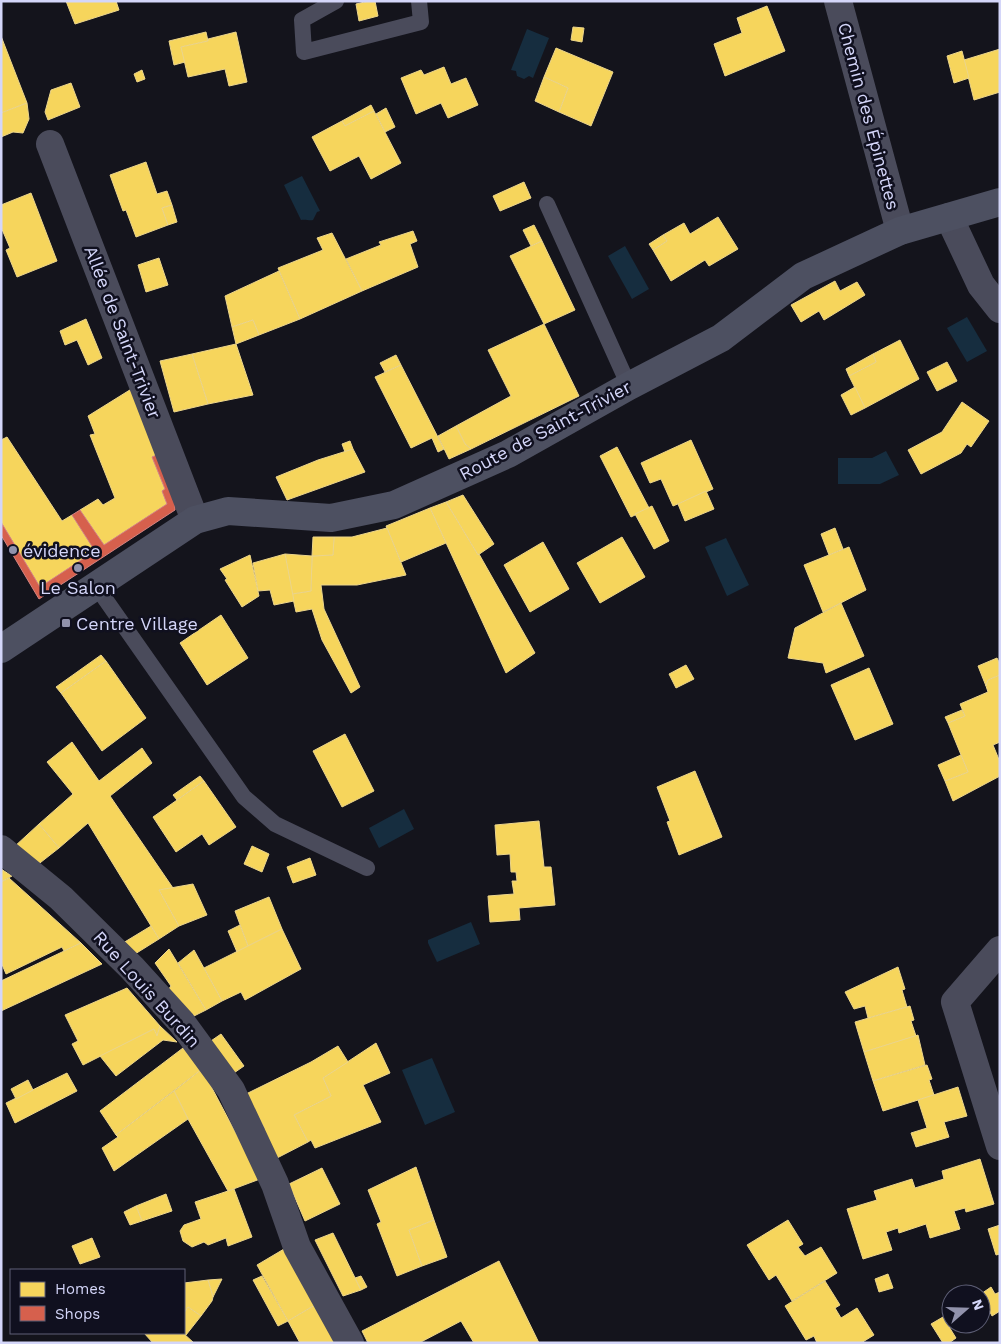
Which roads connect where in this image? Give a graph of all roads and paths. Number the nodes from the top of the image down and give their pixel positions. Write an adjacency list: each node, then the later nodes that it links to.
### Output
1 (336, 1): 2 (lane)
2 (419, 1)
3 (838, 1): 8 (street, Chemin des Épinettes)
4 (50, 144): 11 (street, Allée de Saint-Trivier)
5 (1000, 202): 7 (main road, Route de Saint-Trivier)
6 (548, 204): 10 (lane)
7 (949, 218): 8 (main road, Route de Saint-Trivier); 9 (street)
8 (900, 231): 10 (main road, Route de Saint-Trivier)
9 (1000, 309)
10 (629, 386): 11 (main road, Route de Saint-Trivier)
11 (196, 520): 12 (main road, Route de Saint-Trivier)
12 (96, 586): 13 (main road, Route de Saint-Trivier); 15 (lane)
13 (1, 649)
14 (1, 849): 18 (street, Rue Louis Burdin)
15 (367, 868)
16 (1000, 950): 17 (street)
17 (1000, 1146)
18 (350, 1343)

